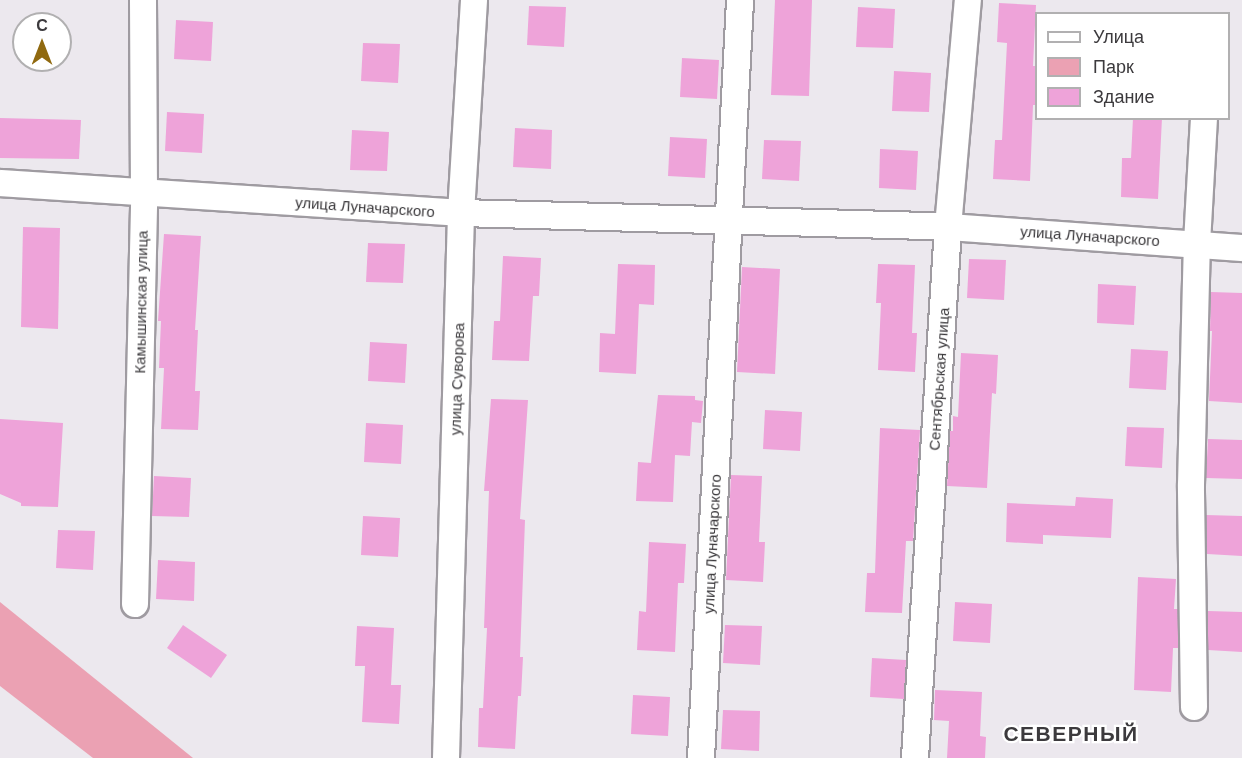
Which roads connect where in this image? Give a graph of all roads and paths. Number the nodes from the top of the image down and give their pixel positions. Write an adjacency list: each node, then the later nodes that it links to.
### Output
1 (143, 0): 7 (street, Камышинская улица)
2 (474, 0): 8 (street, улица Суворова)
3 (740, 0): 9 (street, улица Луначарского)
4 (968, 0): 10 (street, Сентябрьская улица)
5 (1204, 120): 11 (street)
6 (0, 183): 7 (street, улица Луначарского)
7 (144, 192): 8 (street, улица Луначарского); 13 (street, Камышинская улица)
8 (461, 213): 9 (street, улица Луначарского); 15 (street, улица Суворова)
9 (730, 223): 10 (street, улица Луначарского); 16 (street, улица Луначарского)
10 (948, 227): 11 (street, улица Луначарского); 17 (street, Сентябрьская улица)
11 (1197, 243): 12 (street, улица Луначарского); 14 (street)
12 (1242, 248)
13 (135, 604)
14 (1194, 707)
15 (446, 758)
16 (701, 758)
17 (915, 758)

